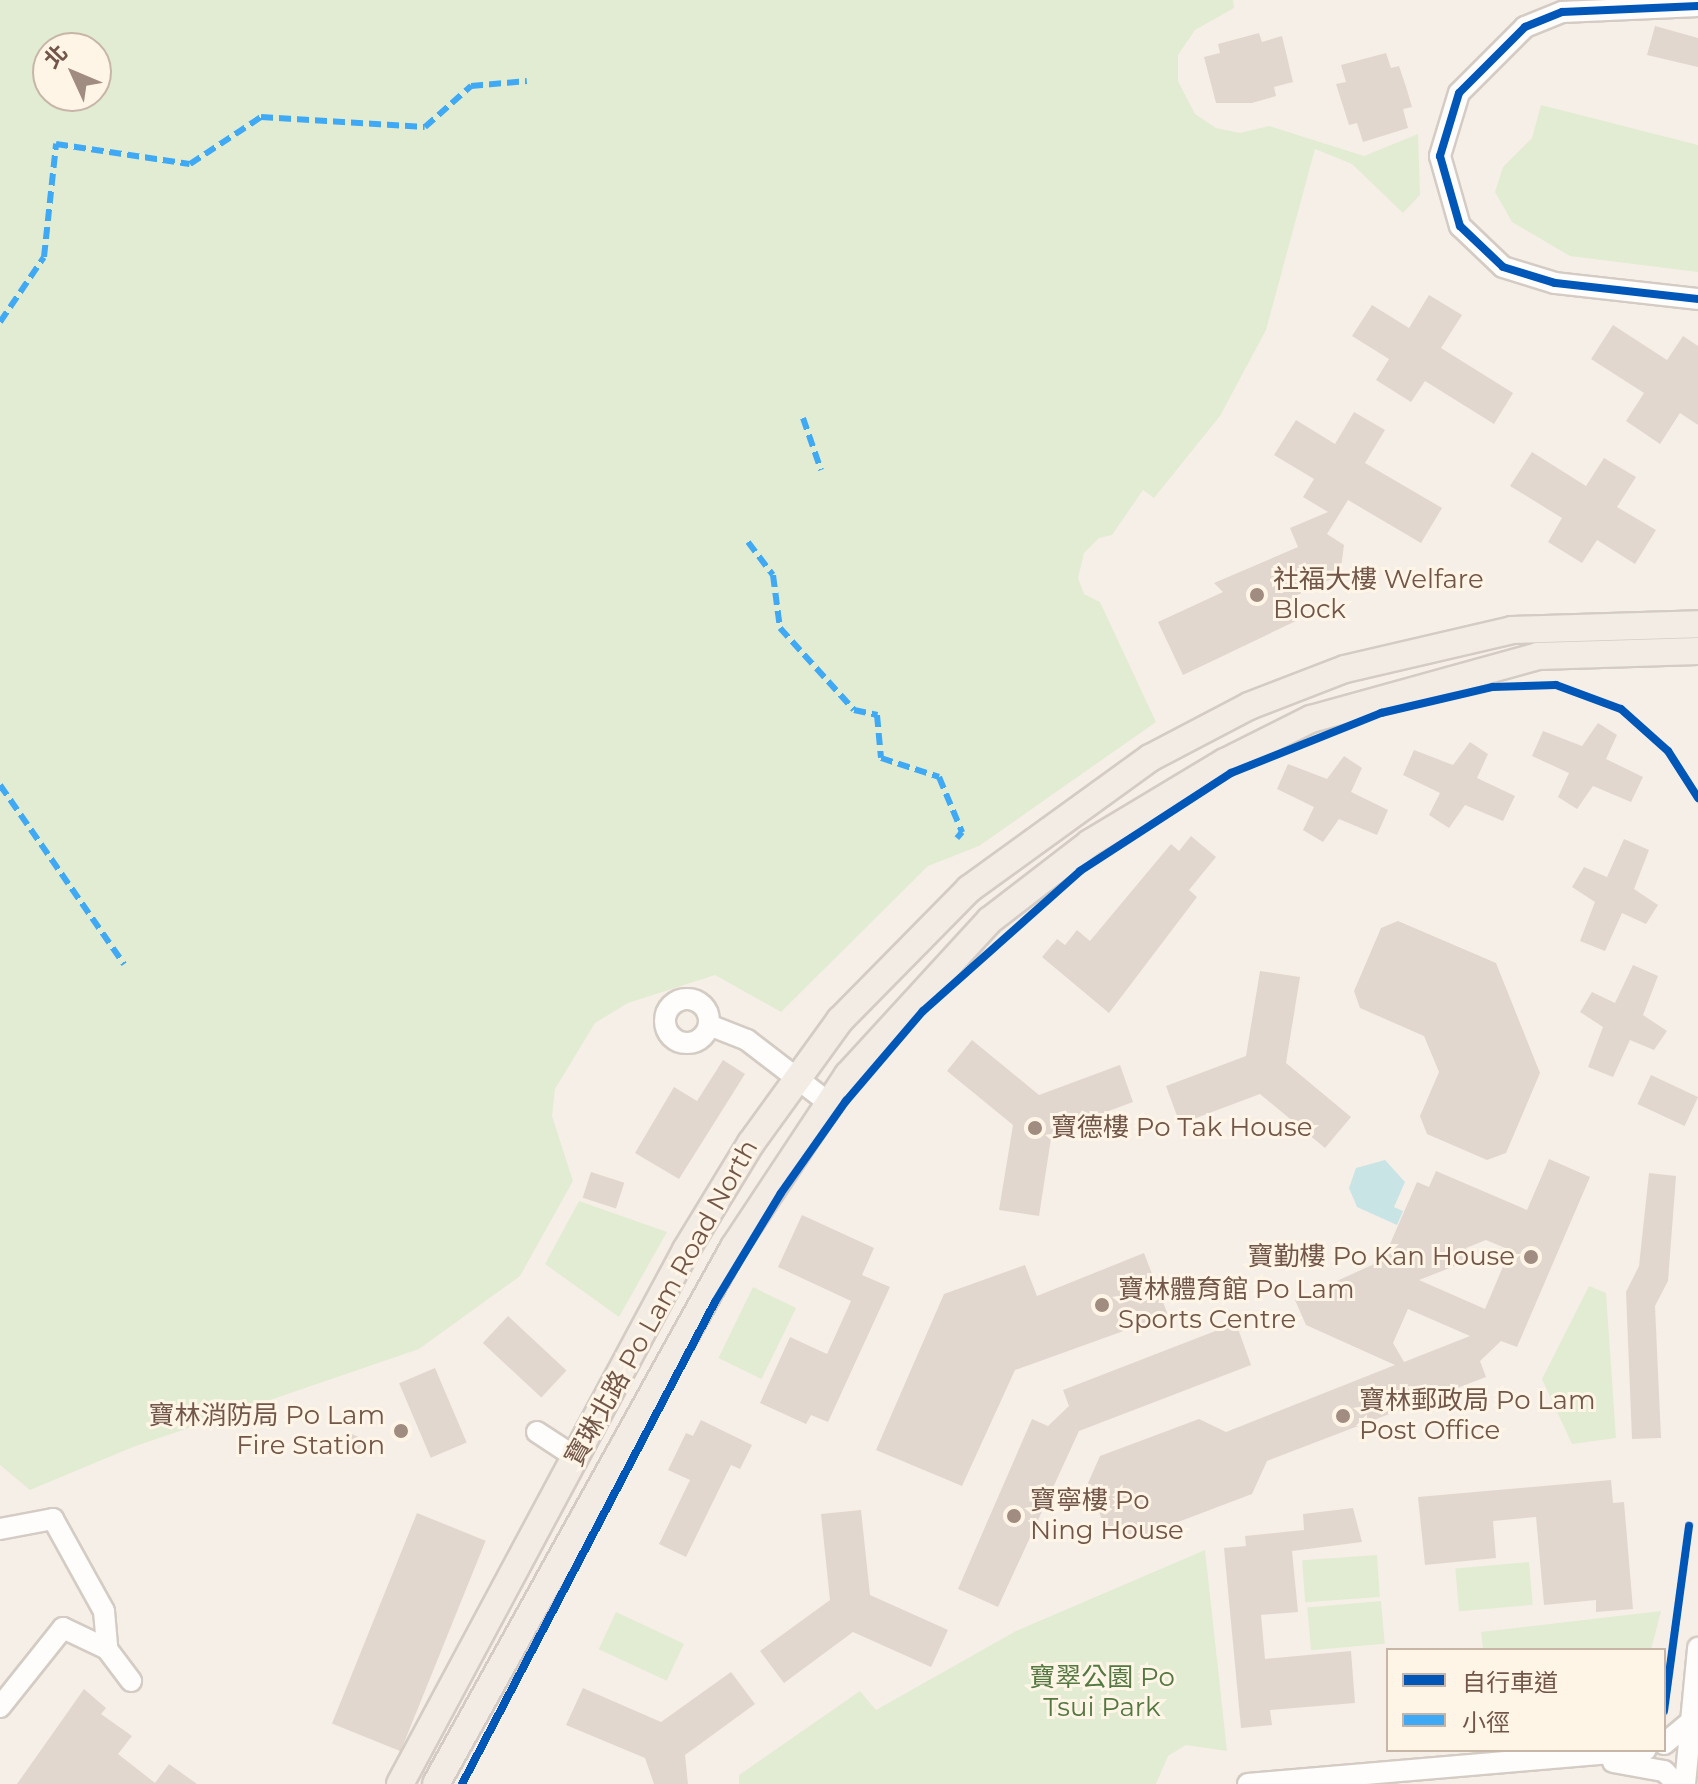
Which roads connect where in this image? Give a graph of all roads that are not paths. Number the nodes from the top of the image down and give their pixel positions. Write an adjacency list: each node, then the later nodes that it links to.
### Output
1 (1698, 6): 2 (street)
2 (1698, 299)
3 (1698, 624): 6 (main road, 寶琳北路 Po Lam Road North)
4 (1698, 651): 7 (main road, 寶琳北路 Po Lam Road North)
5 (709, 1025): 6 (street)
6 (796, 1075): 7 (street); 9 (main road, 寶琳北路 Po Lam Road North)
7 (829, 1103): 20 (main road, 寶琳北路 Po Lam Road North)
8 (537, 1432): 9 (street)
9 (575, 1457): 19 (main road, 寶琳北路 Po Lam Road North)
10 (0, 1529): 12 (street)
11 (1698, 1648): 15 (street)
12 (107, 1649): 13 (street); 14 (street)
13 (131, 1681)
14 (0, 1707)
15 (1690, 1722): 16 (street); 23 (street)
16 (1666, 1742)
17 (1628, 1752): 18 (street)
18 (1573, 1758): 21 (street); 22 (street)
19 (400, 1784)
20 (436, 1784)
21 (1248, 1784)
22 (1677, 1784)
23 (1685, 1784)

